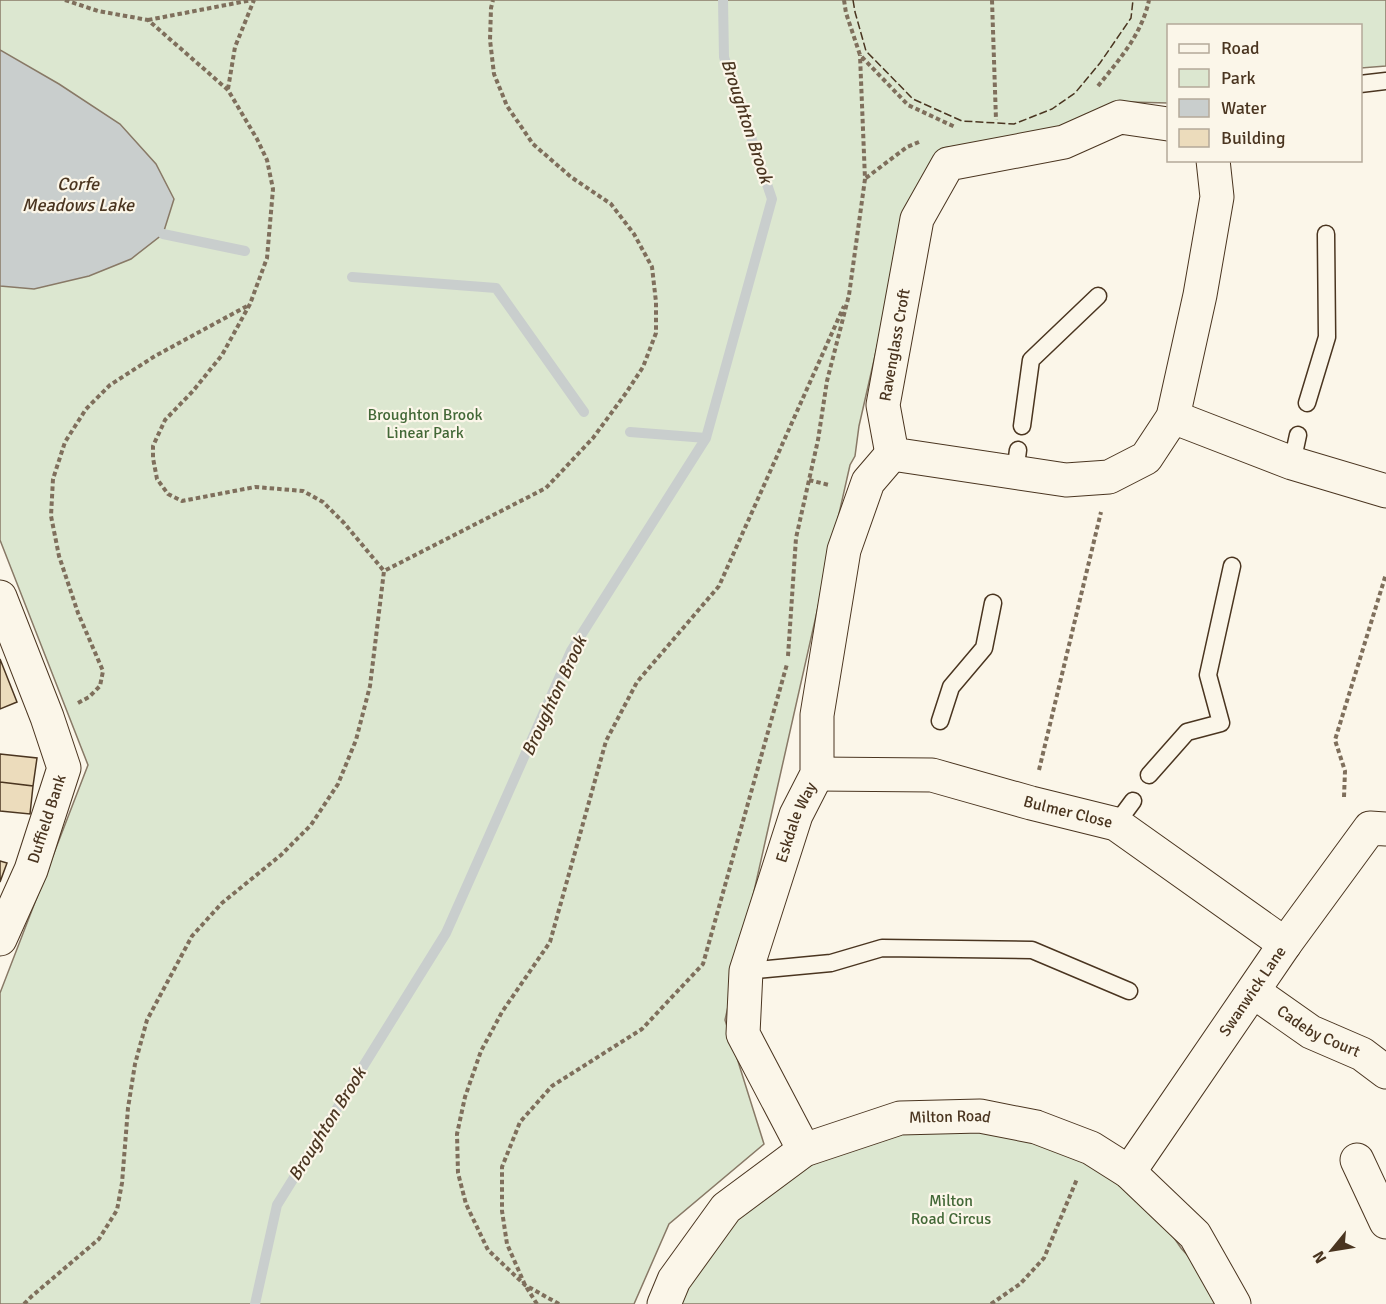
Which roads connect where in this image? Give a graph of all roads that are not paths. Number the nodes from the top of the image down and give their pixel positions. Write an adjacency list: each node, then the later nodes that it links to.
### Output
1 (1386, 81): 2 (lane)
2 (1362, 84)
3 (1167, 124): 10 (street, Ravenglass Croft)
4 (1213, 162): 8 (street)
5 (1326, 234): 7 (lane)
6 (1098, 296): 9 (lane)
7 (1307, 403)
8 (1173, 417): 10 (street); 11 (street)
9 (1022, 426)
10 (892, 454): 16 (street, Eskdale Way)
11 (1386, 491)
12 (1232, 566): 17 (lane)
13 (0, 597): 19 (street, Duffield Bank)
14 (993, 603): 15 (lane)
15 (940, 721)
16 (817, 774): 20 (street, Bulmer Close); 21 (street, Eskdale Way)
17 (1149, 775)
18 (1386, 829): 20 (street, Swanwick Lane)
19 (0, 939)
20 (1285, 944): 23 (street, Swanwick Lane)
21 (746, 970): 22 (lane); 25 (street, Eskdale Way)
22 (1129, 991)
23 (1254, 992): 24 (street, Cadeby Court); 27 (street, Swanwick Lane)
24 (1386, 1072)
25 (804, 1150): 27 (street, Milton Road); 29 (street, Milton Road)
26 (1357, 1160): 28 (street)
27 (1129, 1172): 30 (street, Milton Road)
28 (1386, 1222)
29 (664, 1304)
30 (1234, 1304)

